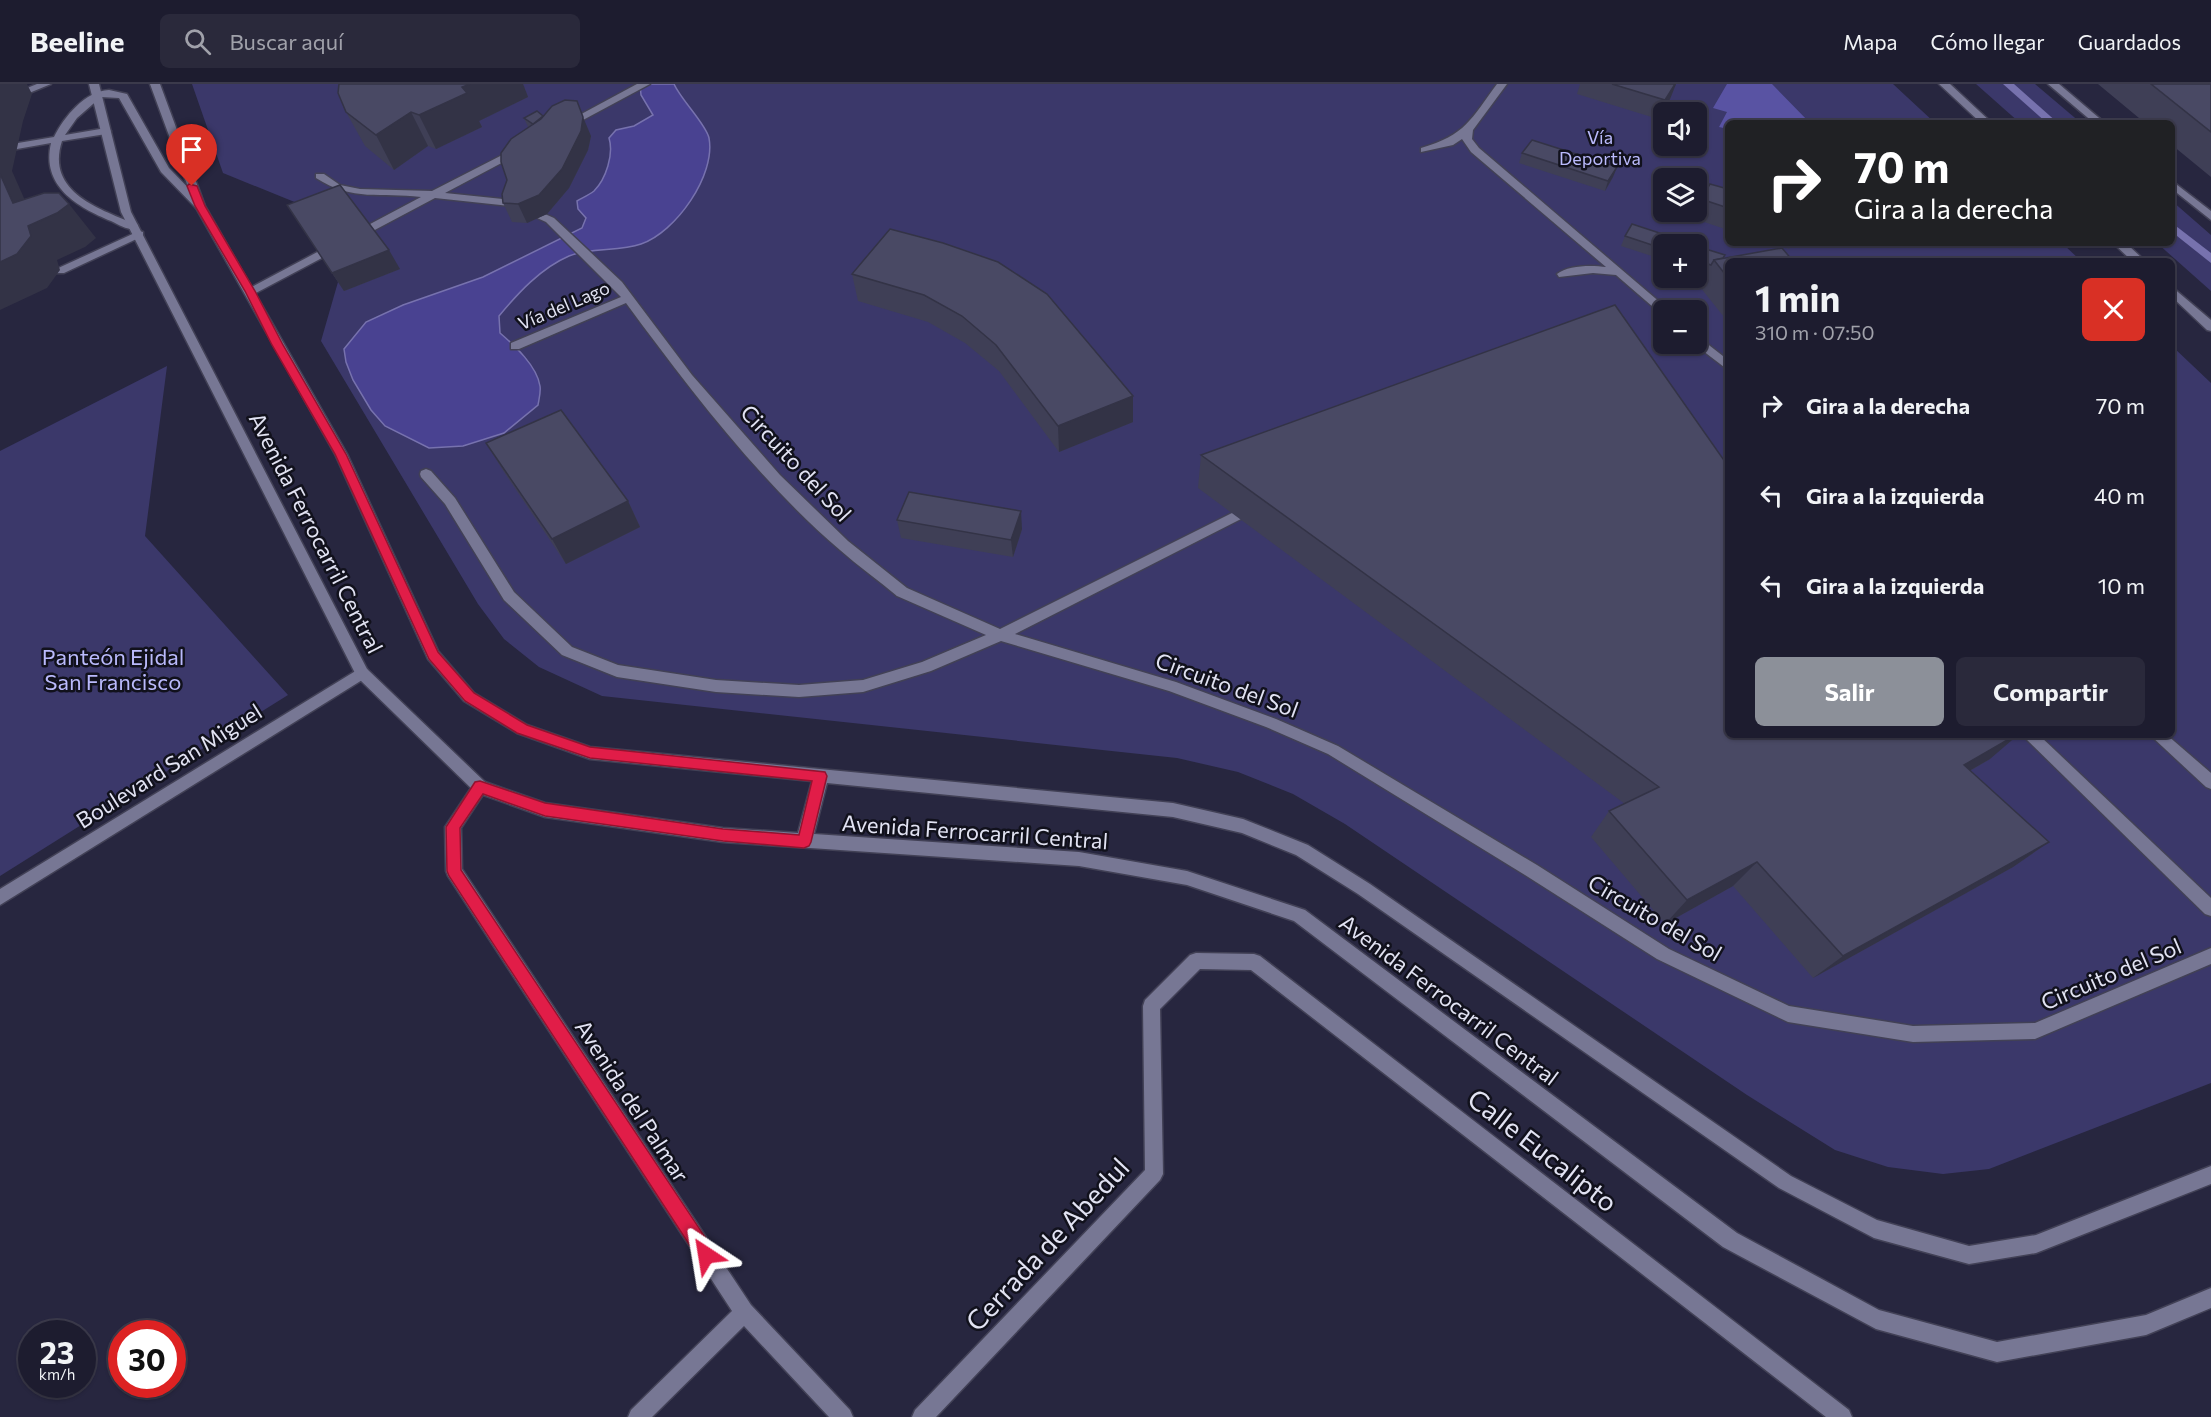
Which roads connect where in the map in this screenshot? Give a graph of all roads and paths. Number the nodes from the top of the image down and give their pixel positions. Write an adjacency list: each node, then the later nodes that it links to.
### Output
1 (46, 84): 8 (street)
2 (155, 84): 21 (street, Avenida Ferrocarril Central)
3 (645, 84): 11 (street)
4 (1502, 84): 12 (street)
5 (1944, 84): 9 (street)
6 (2053, 84): 10 (street)
7 (96, 89): 13 (street, Avenida Ferrocarril Central); 14 (street); 21 (street)
8 (0, 102)
9 (1984, 120)
10 (2096, 120)
11 (558, 129)
12 (1468, 130): 17 (street); 27 (street)
13 (106, 131): 14 (street); 23 (street, Avenida Ferrocarril Central)
14 (56, 138): 16 (street); 23 (street)
15 (526, 146): 20 (street)
16 (0, 149)
17 (1425, 150)
18 (320, 176): 20 (street, Circuito del Sol)
19 (2175, 186): 22 (street)
20 (432, 195): 29 (street); 31 (street, Circuito del Sol)
21 (200, 206): 29 (street, Avenida Ferrocarril Central)
22 (2211, 216)
23 (137, 231): 26 (street); 40 (street, Avenida Ferrocarril Central)
24 (2122, 246): 25 (street)
25 (2136, 258)
26 (60, 270)
27 (1619, 272): 28 (street); 32 (street)
28 (1563, 274)
29 (250, 291): 43 (street, Avenida Ferrocarril Central)
30 (2175, 294): 33 (street)
31 (628, 298): 34 (street, Vía del Lago); 39 (street, Circuito del Sol)
32 (1653, 301)
33 (2211, 327)
34 (516, 346)
35 (1707, 348): 36 (street)
36 (1725, 363)
37 (426, 474): 39 (street)
38 (1236, 516): 39 (street)
39 (1000, 635): 49 (street, Circuito del Sol)
40 (362, 673): 45 (street, Avenida Ferrocarril Central); 47 (street, Boulevard San Miguel)
41 (2032, 738): 48 (street)
42 (2160, 738): 44 (street)
43 (820, 776): 46 (street); 51 (street, Avenida Ferrocarril Central)
44 (2211, 782)
45 (480, 787): 46 (street, Avenida Ferrocarril Central); 53 (street, Avenida del Palmar)
46 (804, 842): 52 (street, Avenida Ferrocarril Central)
47 (0, 898)
48 (2211, 909)
49 (2211, 956)
50 (1196, 961): 56 (street, Cerrada de Abedul); 57 (street, Calle Eucalipto)
51 (2211, 1175)
52 (2211, 1298)
53 (744, 1312): 54 (street); 55 (street, Avenida del Palmar)
54 (638, 1417)
55 (843, 1417)
56 (922, 1417)
57 (1842, 1417)

